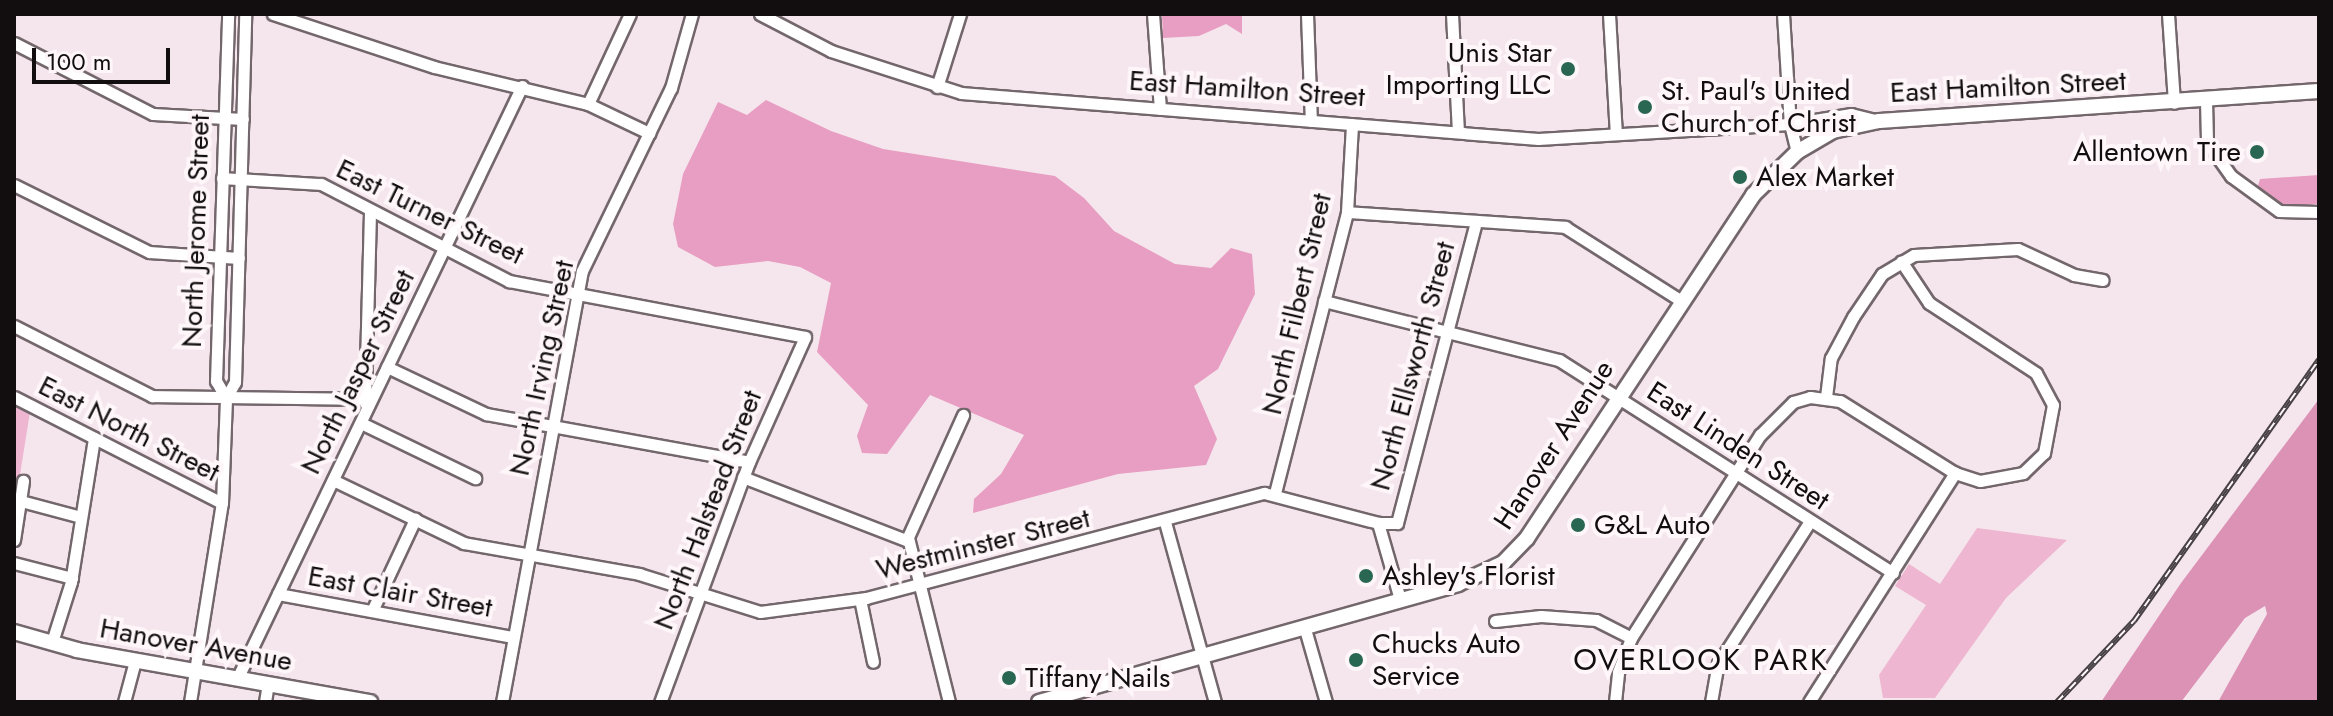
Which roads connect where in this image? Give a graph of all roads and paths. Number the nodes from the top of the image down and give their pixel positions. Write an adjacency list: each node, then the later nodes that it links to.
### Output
1 (228, 14): 23 (street, North Jerome Street)
2 (245, 14): 24 (street, North Jerome Street)
3 (273, 14): 14 (street)
4 (630, 14): 21 (street)
5 (692, 14): 30 (street, North Irving Street)
6 (760, 14): 17 (street, East Hamilton Street)
7 (960, 14): 17 (street)
8 (1153, 14): 22 (street)
9 (1307, 14): 25 (street)
10 (1452, 14): 29 (street)
11 (1609, 14): 31 (street)
12 (1783, 14): 28 (street)
13 (2168, 14): 20 (street)
14 (308, 19): 16 (street)
15 (14, 43): 23 (street)
16 (522, 86): 21 (street); 40 (street, North Jasper Street)
17 (937, 87): 22 (street, East Hamilton Street)
18 (2319, 91): 19 (main road, East Hamilton Street)
19 (2206, 100): 20 (main road, East Hamilton Street); 38 (street)
20 (2174, 103): 26 (main road, East Hamilton Street)
21 (588, 104): 30 (street)
22 (1160, 109): 25 (street, East Hamilton Street)
23 (223, 118): 24 (street); 33 (street, North Jerome Street)
24 (243, 119): 34 (street, North Jerome Street)
25 (1311, 121): 27 (street, East Hamilton Street)
26 (1879, 121): 28 (street, East Hamilton Street); 32 (main road, Hanover Avenue)
27 (1352, 124): 29 (street, East Hamilton Street); 37 (street, North Filbert Street)
28 (1790, 124): 31 (street, East Hamilton Street); 32 (street)
29 (1458, 131): 31 (street, East Hamilton Street)
30 (649, 133): 45 (street, North Irving Street)
31 (1616, 134)
32 (1797, 152): 46 (main road, Hanover Avenue)
33 (222, 178): 34 (street, East Turner Street); 41 (street, North Jerome Street)
34 (242, 179): 36 (street, East Turner Street); 42 (street, North Jerome Street)
35 (14, 185): 41 (street)
36 (370, 211): 40 (street, East Turner Street); 56 (street)
37 (1347, 212): 39 (street); 47 (street, North Filbert Street)
38 (2319, 212)
39 (1476, 221): 46 (street); 49 (street, North Ellsworth Street)
40 (444, 250): 45 (street, East Turner Street); 51 (street, North Jasper Street)
41 (220, 257): 42 (street); 55 (street, North Jerome Street)
42 (239, 258): 55 (street, North Jerome Street)
43 (1901, 261): 44 (street); 54 (street); 63 (street)
44 (2103, 280)
45 (576, 294): 50 (street, East Turner Street); 59 (street, North Irving Street)
46 (1680, 300): 53 (main road, Hanover Avenue)
47 (1324, 301): 49 (street, East Linden Street); 68 (street, North Filbert Street)
48 (14, 326): 55 (street)
49 (1447, 332): 53 (street, East Linden Street); 75 (street, North Ellsworth Street)
50 (805, 337): 61 (street, North Halstead Street)
51 (387, 367): 58 (street, North Jasper Street); 59 (street)
52 (14, 397): 60 (street, East North Street)
53 (1616, 397): 62 (street, East Linden Street); 86 (main road, Hanover Avenue)
54 (1826, 397): 62 (street); 63 (street)
55 (226, 398): 56 (street); 70 (street, North Jerome Street)
56 (365, 399): 58 (street)
57 (963, 415): 77 (street)
58 (363, 419): 65 (street); 66 (street, North Jasper Street)
59 (553, 427): 61 (street); 78 (street, North Irving Street)
60 (94, 438): 70 (street, East North Street); 71 (street)
61 (749, 462): 64 (street, North Halstead Street)
62 (1737, 473): 73 (street, East Linden Street); 92 (street)
63 (1955, 473): 80 (street)
64 (743, 477): 77 (street); 83 (street, North Halstead Street)
65 (475, 478)
66 (333, 480): 72 (street, Westminster Street); 84 (street, North Jasper Street)
67 (23, 481): 69 (street)
68 (1275, 493): 74 (street, Westminster Street); 75 (street)
69 (21, 501): 71 (street); 76 (street)
70 (222, 503): 97 (street, North Jerome Street)
71 (81, 517): 81 (street)
72 (415, 519): 78 (street, Westminster Street); 87 (street)
73 (1810, 521): 80 (street, East Linden Street); 111 (street)
74 (1165, 522): 82 (street, Westminster Street); 94 (street)
75 (1378, 523): 86 (street, North Ellsworth Street)
76 (14, 540)
77 (908, 541): 82 (street)
78 (529, 554): 83 (street, Westminster Street); 91 (street, North Irving Street)
79 (14, 563): 81 (street)
80 (1893, 573): 112 (street)
81 (72, 578): 93 (street)
82 (919, 585): 85 (street, Westminster Street); 106 (street)
83 (702, 590): 85 (street, Westminster Street); 105 (street, North Halstead Street)
84 (278, 594): 87 (street, East Clair Street); 98 (street, North Jasper Street)
85 (860, 599): 96 (street)
86 (1400, 599): 89 (main road, Hanover Avenue)
87 (372, 611): 91 (street, East Clair Street)
88 (1495, 621): 92 (street)
89 (1305, 629): 94 (main road, Hanover Avenue); 109 (street)
90 (14, 632): 93 (main road, Hanover Avenue)
91 (513, 637): 104 (street, North Irving Street)
92 (1631, 638): 110 (street)
93 (52, 642): 95 (main road, Hanover Avenue)
94 (1202, 658): 107 (main road, Hanover Avenue); 108 (street)
95 (135, 661): 97 (main road, Hanover Avenue); 100 (street)
96 (873, 662)
97 (196, 672): 98 (main road, Hanover Avenue); 101 (street, North Jerome Street)
98 (237, 679): 99 (main road, Hanover Avenue)
99 (268, 684): 102 (street); 103 (main road, Hanover Avenue)
100 (124, 702)
101 (190, 702)
102 (265, 702)
103 (370, 702)
104 (502, 702)
105 (660, 702)
106 (949, 702)
107 (1039, 702)
108 (1215, 702)
109 (1326, 702)
110 (1615, 702)
111 (1711, 702)
112 (1809, 702)

